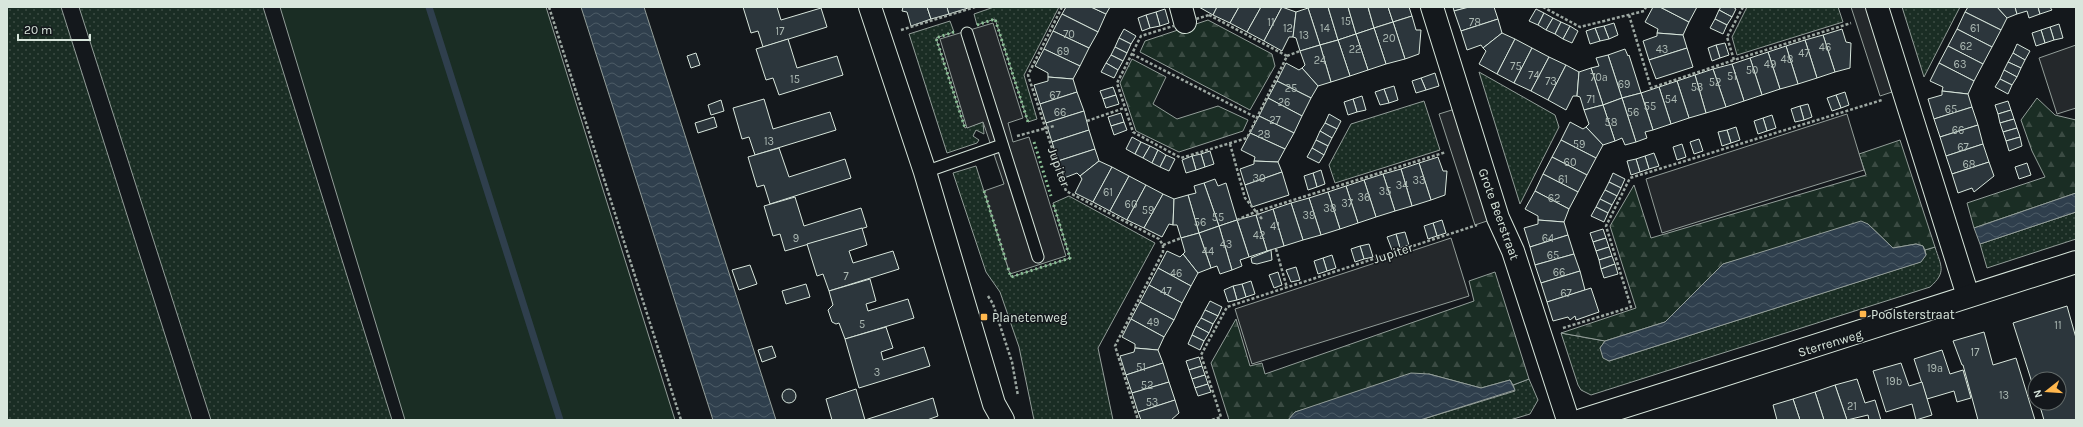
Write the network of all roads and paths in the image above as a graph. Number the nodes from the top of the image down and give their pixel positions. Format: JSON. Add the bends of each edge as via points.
{"nodes":[{"id":1,"x":549,"y":7,"type":"edge"},
{"id":2,"x":870,"y":7,"type":"edge"},
{"id":3,"x":975,"y":7,"type":"edge"},
{"id":4,"x":1062,"y":7,"type":"edge"},
{"id":5,"x":1432,"y":7,"type":"edge"},
{"id":6,"x":1543,"y":7,"type":"edge"},
{"id":7,"x":1646,"y":7,"type":"edge"},
{"id":8,"x":1743,"y":7,"type":"edge"},
{"id":9,"x":1877,"y":7,"type":"edge"},
{"id":10,"x":1183,"y":15,"type":"edge"},
{"id":11,"x":1629,"y":15,"type":"junction"},
{"id":12,"x":1850,"y":23,"type":"dead end"},
{"id":13,"x":897,"y":31,"type":"dead end"},
{"id":14,"x":967,"y":33,"type":"dead end"},
{"id":15,"x":1300,"y":51,"type":"dead end"},
{"id":16,"x":1132,"y":54,"type":"junction"},
{"id":17,"x":1287,"y":56,"type":"junction"},
{"id":18,"x":1734,"y":60,"type":"junction"},
{"id":19,"x":1903,"y":93,"type":"junction"},
{"id":20,"x":1124,"y":108,"type":"junction"},
{"id":21,"x":1257,"y":118,"type":"junction"},
{"id":22,"x":1087,"y":121,"type":"dead end"},
{"id":23,"x":1054,"y":126,"type":"dead end"},
{"id":24,"x":1046,"y":128,"type":"junction"},
{"id":25,"x":1230,"y":144,"type":"junction"},
{"id":26,"x":1002,"y":145,"type":"junction"},
{"id":27,"x":1446,"y":152,"type":"dead end"},
{"id":28,"x":925,"y":172,"type":"junction"},
{"id":29,"x":1255,"y":212,"type":"junction"},
{"id":30,"x":1498,"y":218,"type":"junction"},
{"id":31,"x":1262,"y":219,"type":"dead end"},
{"id":32,"x":1237,"y":220,"type":"dead end"},
{"id":33,"x":1181,"y":238,"type":"dead end"},
{"id":34,"x":1163,"y":245,"type":"junction"},
{"id":35,"x":1276,"y":249,"type":"dead end"},
{"id":36,"x":1038,"y":257,"type":"dead end"},
{"id":37,"x":2076,"y":262,"type":"edge"},
{"id":38,"x":1287,"y":288,"type":"junction"},
{"id":39,"x":1968,"y":296,"type":"junction"},
{"id":40,"x":1556,"y":330,"type":"dead end"},
{"id":41,"x":996,"y":415,"type":"edge"},
{"id":42,"x":681,"y":420,"type":"edge"},
{"id":43,"x":1138,"y":420,"type":"edge"},
{"id":44,"x":1212,"y":420,"type":"edge"},
{"id":45,"x":1568,"y":420,"type":"edge"},
{"id":46,"x":1582,"y":420,"type":"edge"}],
"edges":[{"from":1,"to":42,"type":"path"},
{"from":2,"to":28,"type":"street"},
{"from":3,"to":13,"type":"path"},
{"from":4,"to":24,"type":"path","name":"Jupiter","via":[[1028,75]]},
{"from":5,"to":30,"type":"street","name":"Grote Beerstraat"},
{"from":6,"to":11,"type":"path","via":[[1580,27]]},
{"from":7,"to":11,"type":"path","via":[[1644,11]]},
{"from":8,"to":18,"type":"path","via":[[1727,37]]},
{"from":9,"to":19,"type":"street"},
{"from":10,"to":16,"type":"path","via":[[1141,36]]},
{"from":10,"to":17,"type":"path","via":[[1209,15]]},
{"from":11,"to":18,"type":"path","via":[[1651,88]]},
{"from":12,"to":18,"type":"path"},
{"from":14,"to":26,"type":"lane"},
{"from":15,"to":17,"type":"path"},
{"from":16,"to":20,"type":"path","via":[[1117,83]]},
{"from":16,"to":21,"type":"path"},
{"from":17,"to":21,"type":"path"},
{"from":19,"to":39,"type":"street"},
{"from":19,"to":40,"type":"path","via":[[1630,178],[1606,226],[1631,307]]},
{"from":20,"to":22,"type":"path"},
{"from":20,"to":25,"type":"path","via":[[1133,132],[1181,158]]},
{"from":21,"to":25,"type":"path","via":[[1247,138]]},
{"from":23,"to":24,"type":"path"},
{"from":24,"to":26,"type":"path","via":[[1009,138]]},
{"from":24,"to":34,"type":"path","name":"Jupiter","via":[[1066,191],[1159,239]]},
{"from":25,"to":29,"type":"path","via":[[1245,198]]},
{"from":26,"to":28,"type":"lane"},
{"from":26,"to":36,"type":"lane"},
{"from":27,"to":29,"type":"path"},
{"from":28,"to":41,"type":"street"},
{"from":29,"to":31,"type":"path"},
{"from":29,"to":32,"type":"path"},
{"from":30,"to":38,"type":"path","name":"Jupiter"},
{"from":30,"to":45,"type":"street","name":"Grote Beerstraat","via":[[1513,251]]},
{"from":33,"to":34,"type":"path"},
{"from":34,"to":43,"type":"path","via":[[1163,252],[1115,346]]},
{"from":35,"to":38,"type":"path"},
{"from":37,"to":39,"type":"street","name":"Sterrenweg"},
{"from":38,"to":44,"type":"path","name":"Jupiter","via":[[1227,307],[1201,354],[1221,417]]},
{"from":39,"to":46,"type":"street","name":"Sterrenweg","via":[[1868,331]]}]}
